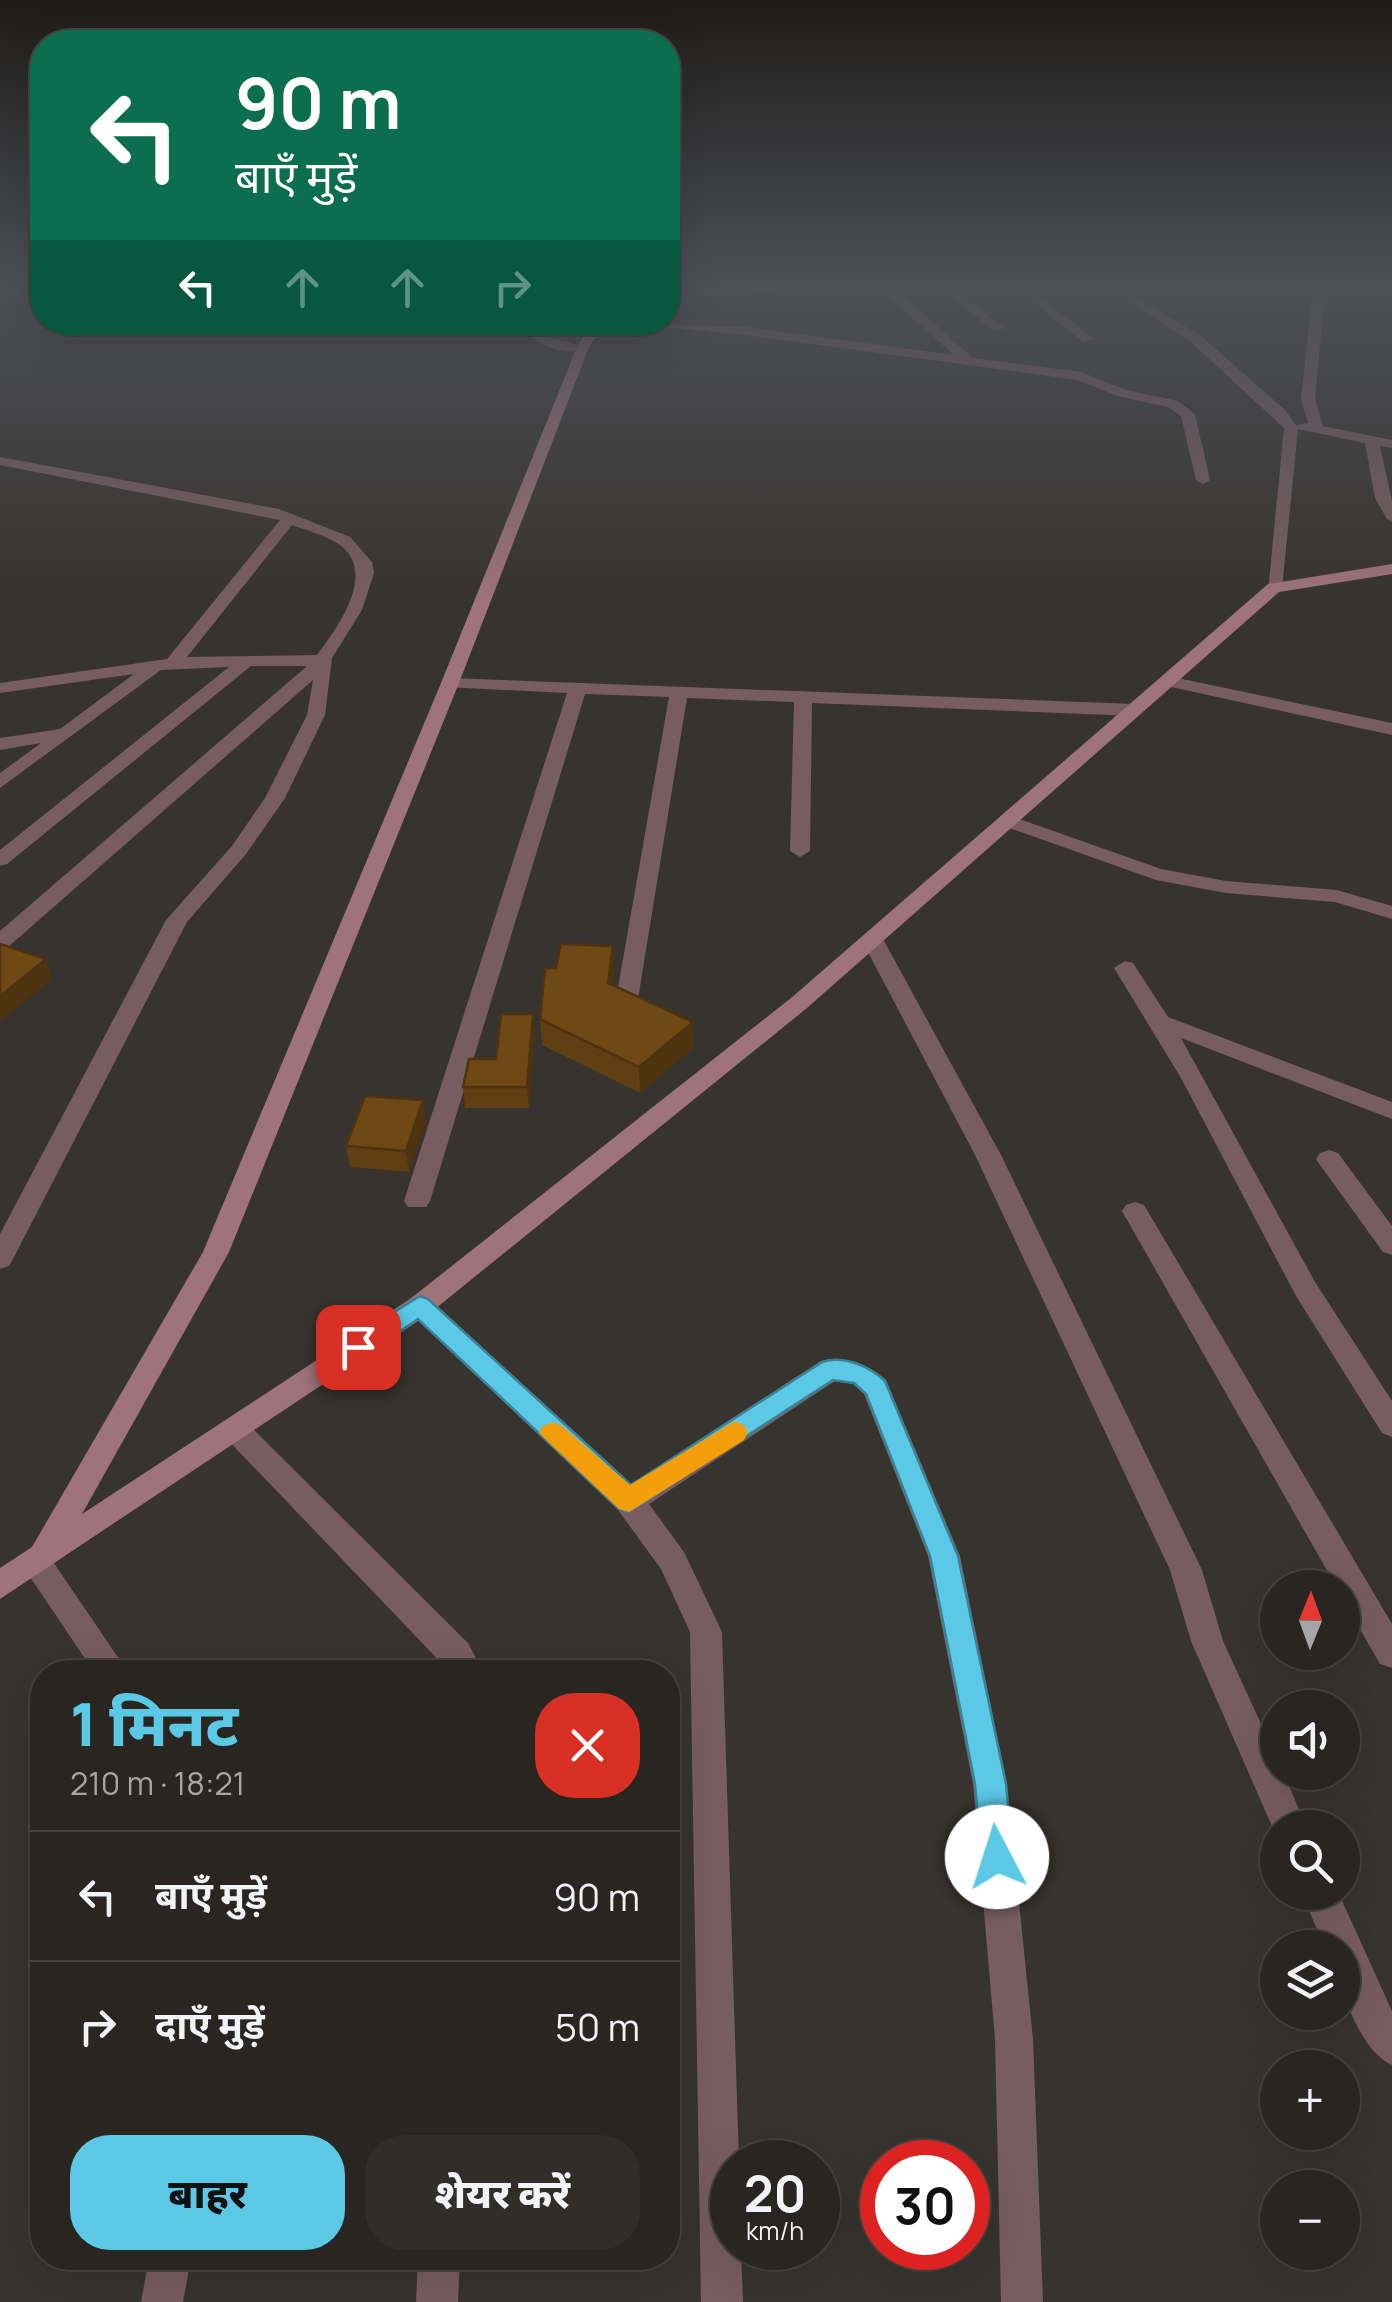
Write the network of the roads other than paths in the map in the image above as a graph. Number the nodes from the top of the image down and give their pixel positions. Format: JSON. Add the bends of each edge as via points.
{"nodes":[{"id":1,"x":566,"y":388,"type":"edge"},
{"id":2,"x":1109,"y":388,"type":"edge"},
{"id":3,"x":1251,"y":388,"type":"edge"},
{"id":4,"x":1309,"y":388,"type":"edge"},
{"id":5,"x":1288,"y":421,"type":"junction"},
{"id":6,"x":1317,"y":430,"type":"junction"},
{"id":7,"x":1372,"y":440,"type":"junction"},
{"id":8,"x":1392,"y":444,"type":"edge"},
{"id":9,"x":0,"y":461,"type":"edge"},
{"id":10,"x":1203,"y":480,"type":"dead end"},
{"id":11,"x":1392,"y":516,"type":"edge"},
{"id":12,"x":289,"y":518,"type":"junction"},
{"id":13,"x":1392,"y":569,"type":"edge"},
{"id":14,"x":1274,"y":588,"type":"junction"},
{"id":15,"x":248,"y":660,"type":"junction"},
{"id":16,"x":325,"y":660,"type":"junction"},
{"id":17,"x":166,"y":664,"type":"junction"},
{"id":18,"x":1168,"y":681,"type":"junction"},
{"id":19,"x":450,"y":683,"type":"junction"},
{"id":20,"x":0,"y":688,"type":"edge"},
{"id":21,"x":578,"y":688,"type":"junction"},
{"id":22,"x":679,"y":692,"type":"junction"},
{"id":23,"x":803,"y":697,"type":"junction"},
{"id":24,"x":1135,"y":710,"type":"junction"},
{"id":25,"x":1392,"y":729,"type":"edge"},
{"id":26,"x":66,"y":733,"type":"junction"},
{"id":27,"x":0,"y":744,"type":"edge"},
{"id":28,"x":0,"y":782,"type":"edge"},
{"id":29,"x":1008,"y":820,"type":"junction"},
{"id":30,"x":800,"y":851,"type":"dead end"},
{"id":31,"x":0,"y":860,"type":"edge"},
{"id":32,"x":1392,"y":913,"type":"edge"},
{"id":33,"x":872,"y":940,"type":"junction"},
{"id":34,"x":0,"y":942,"type":"edge"},
{"id":35,"x":1126,"y":968,"type":"dead end"},
{"id":36,"x":627,"y":999,"type":"edge"},
{"id":37,"x":1164,"y":1023,"type":"junction"},
{"id":38,"x":1392,"y":1111,"type":"edge"},
{"id":39,"x":1329,"y":1159,"type":"dead end"},
{"id":40,"x":418,"y":1201,"type":"dead end"},
{"id":41,"x":1135,"y":1211,"type":"dead end"},
{"id":42,"x":1392,"y":1245,"type":"edge"},
{"id":43,"x":0,"y":1259,"type":"edge"},
{"id":44,"x":420,"y":1306,"type":"junction"},
{"id":45,"x":1392,"y":1425,"type":"edge"},
{"id":46,"x":235,"y":1429,"type":"junction"},
{"id":47,"x":629,"y":1500,"type":"junction"},
{"id":48,"x":39,"y":1559,"type":"junction"},
{"id":49,"x":0,"y":1585,"type":"edge"},
{"id":50,"x":1392,"y":1654,"type":"edge"},
{"id":51,"x":104,"y":1660,"type":"edge"},
{"id":52,"x":460,"y":1660,"type":"edge"},
{"id":53,"x":1282,"y":1810,"type":"edge"},
{"id":54,"x":1327,"y":1910,"type":"edge"},
{"id":55,"x":1392,"y":2046,"type":"edge"},
{"id":56,"x":168,"y":2270,"type":"edge"},
{"id":57,"x":438,"y":2270,"type":"edge"},
{"id":58,"x":162,"y":2302,"type":"edge"},
{"id":59,"x":437,"y":2302,"type":"edge"},
{"id":60,"x":722,"y":2302,"type":"edge"},
{"id":61,"x":1022,"y":2302,"type":"edge"}],
"edges":[{"from":1,"to":19,"type":"street"},
{"from":2,"to":10,"type":"street","via":[[1179,406],[1190,418]]},
{"from":3,"to":5,"type":"street"},
{"from":4,"to":6,"type":"street"},
{"from":5,"to":6,"type":"street"},
{"from":5,"to":14,"type":"street","via":[[1292,438]]},
{"from":6,"to":7,"type":"street"},
{"from":7,"to":8,"type":"street"},
{"from":7,"to":11,"type":"street"},
{"from":9,"to":12,"type":"street"},
{"from":12,"to":16,"type":"street","via":[[344,540],[364,562],[364,585]]},
{"from":12,"to":17,"type":"street"},
{"from":13,"to":14,"type":"street"},
{"from":14,"to":18,"type":"street"},
{"from":15,"to":16,"type":"street"},
{"from":15,"to":17,"type":"street"},
{"from":15,"to":31,"type":"street"},
{"from":16,"to":34,"type":"street"},
{"from":16,"to":43,"type":"street","via":[[316,715],[274,798],[239,850],[176,920]]},
{"from":17,"to":20,"type":"street"},
{"from":17,"to":26,"type":"street"},
{"from":18,"to":24,"type":"street"},
{"from":18,"to":25,"type":"street"},
{"from":19,"to":21,"type":"street"},
{"from":19,"to":48,"type":"street","via":[[216,1252]]},
{"from":21,"to":22,"type":"street"},
{"from":21,"to":40,"type":"street"},
{"from":22,"to":23,"type":"street"},
{"from":22,"to":36,"type":"street"},
{"from":23,"to":24,"type":"street"},
{"from":23,"to":30,"type":"street"},
{"from":24,"to":29,"type":"street"},
{"from":26,"to":27,"type":"street"},
{"from":26,"to":28,"type":"street"},
{"from":29,"to":32,"type":"street","via":[[1156,874],[1337,896]]},
{"from":29,"to":33,"type":"street"},
{"from":33,"to":44,"type":"street"},
{"from":33,"to":53,"type":"street","via":[[988,1155],[1186,1570],[1207,1641]]},
{"from":35,"to":37,"type":"street"},
{"from":37,"to":38,"type":"street"},
{"from":37,"to":45,"type":"street","via":[[1295,1272]]},
{"from":39,"to":42,"type":"street"},
{"from":41,"to":50,"type":"street"},
{"from":44,"to":46,"type":"street"},
{"from":44,"to":47,"type":"street"},
{"from":46,"to":48,"type":"street"},
{"from":46,"to":52,"type":"street"},
{"from":47,"to":60,"type":"street","via":[[673,1561],[706,1632]]},
{"from":47,"to":61,"type":"street","via":[[831,1369],[861,1375],[876,1388],[944,1556],[990,1784],[1014,2040]]},
{"from":48,"to":49,"type":"street"},
{"from":48,"to":51,"type":"street"},
{"from":54,"to":55,"type":"street"},
{"from":56,"to":58,"type":"street"},
{"from":57,"to":59,"type":"street"}]}
